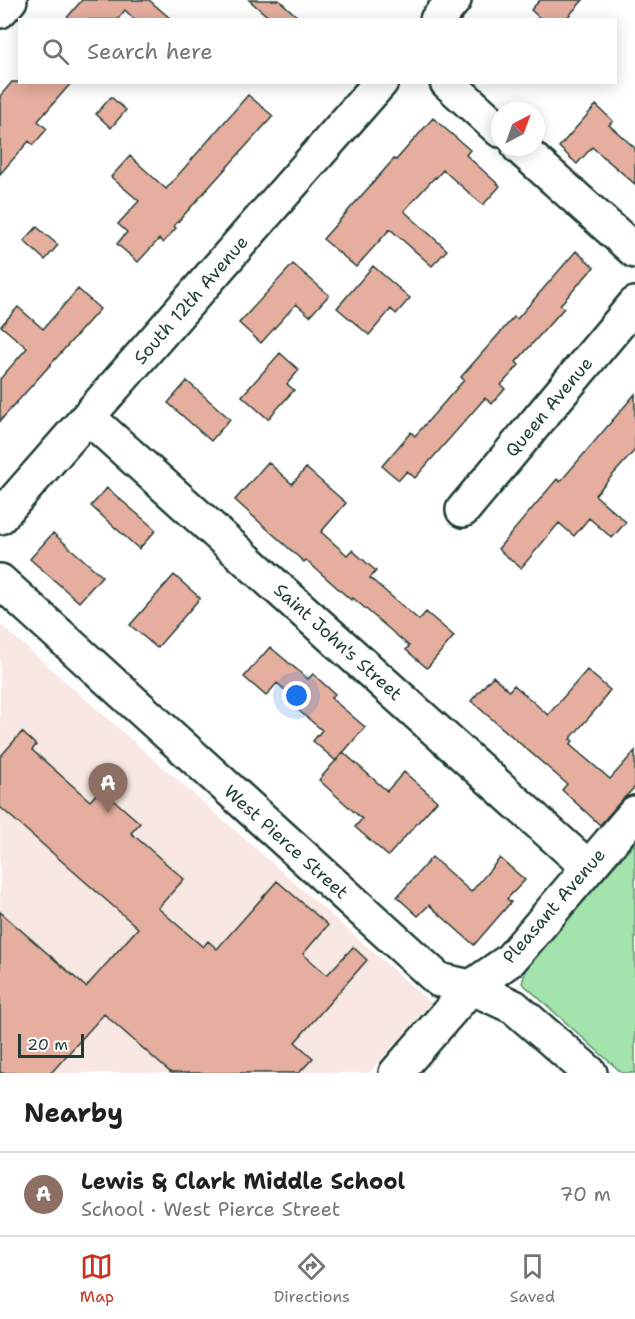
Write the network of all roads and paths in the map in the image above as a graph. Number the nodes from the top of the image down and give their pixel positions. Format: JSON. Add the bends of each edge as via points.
{"nodes":[{"id":1,"x":10,"y":0,"type":"edge"},
{"id":2,"x":454,"y":0,"type":"edge"},
{"id":3,"x":0,"y":11,"type":"edge"},
{"id":4,"x":438,"y":18,"type":"edge"},
{"id":5,"x":379,"y":84,"type":"edge"},
{"id":6,"x":449,"y":84,"type":"edge"},
{"id":7,"x":491,"y":122,"type":"edge"},
{"id":8,"x":529,"y":156,"type":"edge"},
{"id":9,"x":635,"y":251,"type":"edge"},
{"id":10,"x":635,"y":304,"type":"edge"},
{"id":11,"x":88,"y":417,"type":"junction"},
{"id":12,"x":462,"y":510,"type":"dead end"},
{"id":13,"x":0,"y":517,"type":"edge"},
{"id":14,"x":0,"y":581,"type":"edge"},
{"id":15,"x":635,"y":813,"type":"edge"},
{"id":16,"x":588,"y":867,"type":"junction"},
{"id":17,"x":471,"y":987,"type":"junction"},
{"id":18,"x":396,"y":1073,"type":"edge"},
{"id":19,"x":590,"y":1073,"type":"edge"}],
"edges":[{"from":1,"to":3,"type":"street"},
{"from":2,"to":4,"type":"street"},
{"from":5,"to":11,"type":"street","name":"South 12th Avenue"},
{"from":6,"to":7,"type":"street"},
{"from":8,"to":9,"type":"street"},
{"from":10,"to":12,"type":"street","name":"Queen Avenue"},
{"from":11,"to":13,"type":"street","name":"South 12th Avenue"},
{"from":11,"to":16,"type":"street","name":"Saint John's Street"},
{"from":14,"to":17,"type":"street","name":"West Pierce Street","via":[[439,980]]},
{"from":15,"to":16,"type":"street","name":"Pleasant Avenue"},
{"from":16,"to":17,"type":"street","name":"Pleasant Avenue","via":[[510,960]]},
{"from":17,"to":18,"type":"street","name":"Pleasant Avenue"},
{"from":17,"to":19,"type":"street","name":"West Pierce Street","via":[[514,1008]]}]}
